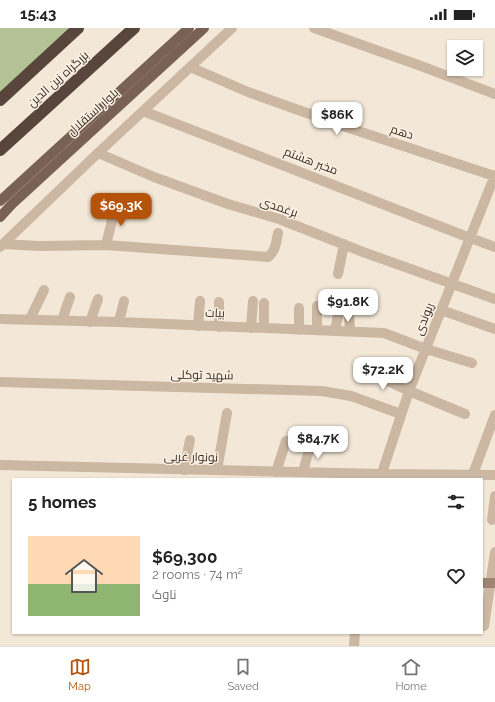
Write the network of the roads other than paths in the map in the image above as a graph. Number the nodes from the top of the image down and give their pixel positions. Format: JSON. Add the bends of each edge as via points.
{"nodes":[{"id":1,"x":78,"y":28,"type":"edge"},
{"id":2,"x":134,"y":28,"type":"edge"},
{"id":3,"x":189,"y":28,"type":"edge"},
{"id":4,"x":204,"y":28,"type":"edge"},
{"id":5,"x":232,"y":28,"type":"edge"},
{"id":6,"x":314,"y":28,"type":"edge"},
{"id":7,"x":190,"y":67,"type":"junction"},
{"id":8,"x":495,"y":94,"type":"edge"},
{"id":9,"x":0,"y":100,"type":"edge"},
{"id":10,"x":143,"y":111,"type":"junction"},
{"id":11,"x":0,"y":150,"type":"edge"},
{"id":12,"x":98,"y":153,"type":"junction"},
{"id":13,"x":495,"y":175,"type":"edge"},
{"id":14,"x":0,"y":201,"type":"edge"},
{"id":15,"x":116,"y":204,"type":"dead end"},
{"id":16,"x":0,"y":217,"type":"edge"},
{"id":17,"x":278,"y":233,"type":"dead end"},
{"id":18,"x":473,"y":239,"type":"junction"},
{"id":19,"x":344,"y":244,"type":"junction"},
{"id":20,"x":106,"y":245,"type":"junction"},
{"id":21,"x":2,"y":246,"type":"edge"},
{"id":22,"x":495,"y":247,"type":"edge"},
{"id":23,"x":338,"y":274,"type":"dead end"},
{"id":24,"x":451,"y":284,"type":"junction"},
{"id":25,"x":44,"y":290,"type":"dead end"},
{"id":26,"x":70,"y":297,"type":"dead end"},
{"id":27,"x":98,"y":299,"type":"dead end"},
{"id":28,"x":495,"y":299,"type":"edge"},
{"id":29,"x":124,"y":301,"type":"dead end"},
{"id":30,"x":200,"y":301,"type":"dead end"},
{"id":31,"x":253,"y":301,"type":"dead end"},
{"id":32,"x":219,"y":302,"type":"dead end"},
{"id":33,"x":264,"y":303,"type":"dead end"},
{"id":34,"x":318,"y":306,"type":"dead end"},
{"id":35,"x":300,"y":308,"type":"dead end"},
{"id":36,"x":339,"y":310,"type":"dead end"},
{"id":37,"x":441,"y":310,"type":"junction"},
{"id":38,"x":350,"y":312,"type":"dead end"},
{"id":39,"x":0,"y":319,"type":"edge"},
{"id":40,"x":30,"y":319,"type":"junction"},
{"id":41,"x":62,"y":320,"type":"junction"},
{"id":42,"x":90,"y":322,"type":"junction"},
{"id":43,"x":119,"y":322,"type":"junction"},
{"id":44,"x":198,"y":326,"type":"junction"},
{"id":45,"x":219,"y":327,"type":"junction"},
{"id":46,"x":251,"y":328,"type":"junction"},
{"id":47,"x":264,"y":328,"type":"junction"},
{"id":48,"x":495,"y":329,"type":"edge"},
{"id":49,"x":299,"y":330,"type":"junction"},
{"id":50,"x":317,"y":330,"type":"junction"},
{"id":51,"x":335,"y":331,"type":"junction"},
{"id":52,"x":350,"y":331,"type":"junction"},
{"id":53,"x":426,"y":349,"type":"junction"},
{"id":54,"x":472,"y":363,"type":"dead end"},
{"id":55,"x":367,"y":371,"type":"dead end"},
{"id":56,"x":0,"y":382,"type":"edge"},
{"id":57,"x":409,"y":391,"type":"junction"},
{"id":58,"x":227,"y":413,"type":"dead end"},
{"id":59,"x":401,"y":414,"type":"junction"},
{"id":60,"x":465,"y":414,"type":"dead end"},
{"id":61,"x":495,"y":415,"type":"edge"},
{"id":62,"x":190,"y":440,"type":"dead end"},
{"id":63,"x":286,"y":441,"type":"dead end"},
{"id":64,"x":312,"y":442,"type":"dead end"},
{"id":65,"x":0,"y":465,"type":"edge"},
{"id":66,"x":184,"y":470,"type":"junction"},
{"id":67,"x":217,"y":470,"type":"junction"},
{"id":68,"x":276,"y":472,"type":"junction"},
{"id":69,"x":303,"y":472,"type":"junction"},
{"id":70,"x":495,"y":474,"type":"edge"},
{"id":71,"x":380,"y":476,"type":"edge"},
{"id":72,"x":419,"y":476,"type":"edge"},
{"id":73,"x":450,"y":477,"type":"edge"},
{"id":74,"x":473,"y":477,"type":"edge"},
{"id":75,"x":495,"y":496,"type":"edge"},
{"id":76,"x":492,"y":520,"type":"dead end"},
{"id":77,"x":495,"y":552,"type":"edge"},
{"id":78,"x":489,"y":583,"type":"edge"},
{"id":79,"x":484,"y":626,"type":"dead end"},
{"id":80,"x":355,"y":634,"type":"edge"},
{"id":81,"x":354,"y":646,"type":"edge"}],
"edges":[{"from":1,"to":9,"type":"highway","name":"بزرگراه زین الدین"},
{"from":2,"to":11,"type":"highway","name":"بزرگراه زین الدین"},
{"from":3,"to":14,"type":"main road","name":"بلوار استقلال"},
{"from":4,"to":16,"type":"main road","name":"بلوار استقلال"},
{"from":5,"to":7,"type":"street"},
{"from":6,"to":8,"type":"street"},
{"from":7,"to":10,"type":"street"},
{"from":7,"to":13,"type":"street","name":"دهم","via":[[248,92],[343,126]]},
{"from":10,"to":12,"type":"street"},
{"from":10,"to":18,"type":"street","name":"مخبر هشتم"},
{"from":12,"to":19,"type":"street","name":"برغمدی","via":[[154,177]]},
{"from":12,"to":21,"type":"street"},
{"from":13,"to":18,"type":"street","name":"ریوندی"},
{"from":15,"to":20,"type":"street"},
{"from":17,"to":20,"type":"street","name":"برغمدی","via":[[275,249],[268,257]]},
{"from":18,"to":22,"type":"street","name":"مخبر هشتم"},
{"from":18,"to":24,"type":"street","name":"ریوندی"},
{"from":19,"to":23,"type":"street"},
{"from":19,"to":24,"type":"street","name":"برغمدی"},
{"from":20,"to":21,"type":"street","name":"برغمدی"},
{"from":24,"to":28,"type":"street","name":"برغمدی"},
{"from":24,"to":37,"type":"street","name":"ریوندی"},
{"from":25,"to":40,"type":"street"},
{"from":26,"to":41,"type":"street"},
{"from":27,"to":42,"type":"street"},
{"from":29,"to":43,"type":"street"},
{"from":30,"to":44,"type":"street"},
{"from":31,"to":46,"type":"street"},
{"from":32,"to":45,"type":"street"},
{"from":33,"to":47,"type":"street"},
{"from":34,"to":50,"type":"street"},
{"from":35,"to":49,"type":"street"},
{"from":36,"to":51,"type":"street"},
{"from":37,"to":48,"type":"street"},
{"from":37,"to":53,"type":"street","name":"ریوندی"},
{"from":38,"to":52,"type":"street"},
{"from":39,"to":40,"type":"street","name":"بیات"},
{"from":40,"to":41,"type":"street","name":"بیات"},
{"from":41,"to":42,"type":"street","name":"بیات"},
{"from":42,"to":43,"type":"street","name":"بیات"},
{"from":43,"to":44,"type":"street","name":"بیات"},
{"from":44,"to":45,"type":"street","name":"بیات"},
{"from":45,"to":46,"type":"street","name":"بیات"},
{"from":46,"to":47,"type":"street","name":"بیات"},
{"from":47,"to":49,"type":"street","name":"بیات"},
{"from":49,"to":50,"type":"street","name":"بیات"},
{"from":50,"to":51,"type":"street","name":"بیات"},
{"from":51,"to":52,"type":"street","name":"بیات"},
{"from":52,"to":53,"type":"street","name":"بیات","via":[[384,333]]},
{"from":53,"to":54,"type":"street","name":"بیات"},
{"from":53,"to":57,"type":"street","name":"ریوندی"},
{"from":55,"to":57,"type":"street"},
{"from":56,"to":59,"type":"street","name":"شهید توکلی","via":[[322,391],[351,396]]},
{"from":57,"to":59,"type":"street","name":"ریوندی"},
{"from":57,"to":60,"type":"street"},
{"from":58,"to":67,"type":"street"},
{"from":59,"to":71,"type":"street","name":"ریوندی"},
{"from":61,"to":74,"type":"street"},
{"from":62,"to":66,"type":"street"},
{"from":63,"to":68,"type":"street"},
{"from":64,"to":69,"type":"street"},
{"from":65,"to":66,"type":"street","name":"نونوار غربی"},
{"from":66,"to":67,"type":"street","name":"نونوار غربی"},
{"from":67,"to":68,"type":"street","name":"نونوار غربی"},
{"from":68,"to":69,"type":"street","name":"نونوار غربی"},
{"from":69,"to":71,"type":"street","name":"نونوار غربی"},
{"from":70,"to":74,"type":"street","name":"نونوار غربی"},
{"from":71,"to":72,"type":"street","name":"نونوار غربی"},
{"from":72,"to":73,"type":"street","name":"نونوار غربی"},
{"from":73,"to":74,"type":"street","name":"نونوار غربی"},
{"from":75,"to":76,"type":"street"},
{"from":77,"to":78,"type":"street"},
{"from":78,"to":79,"type":"street"},
{"from":80,"to":81,"type":"street"}]}
